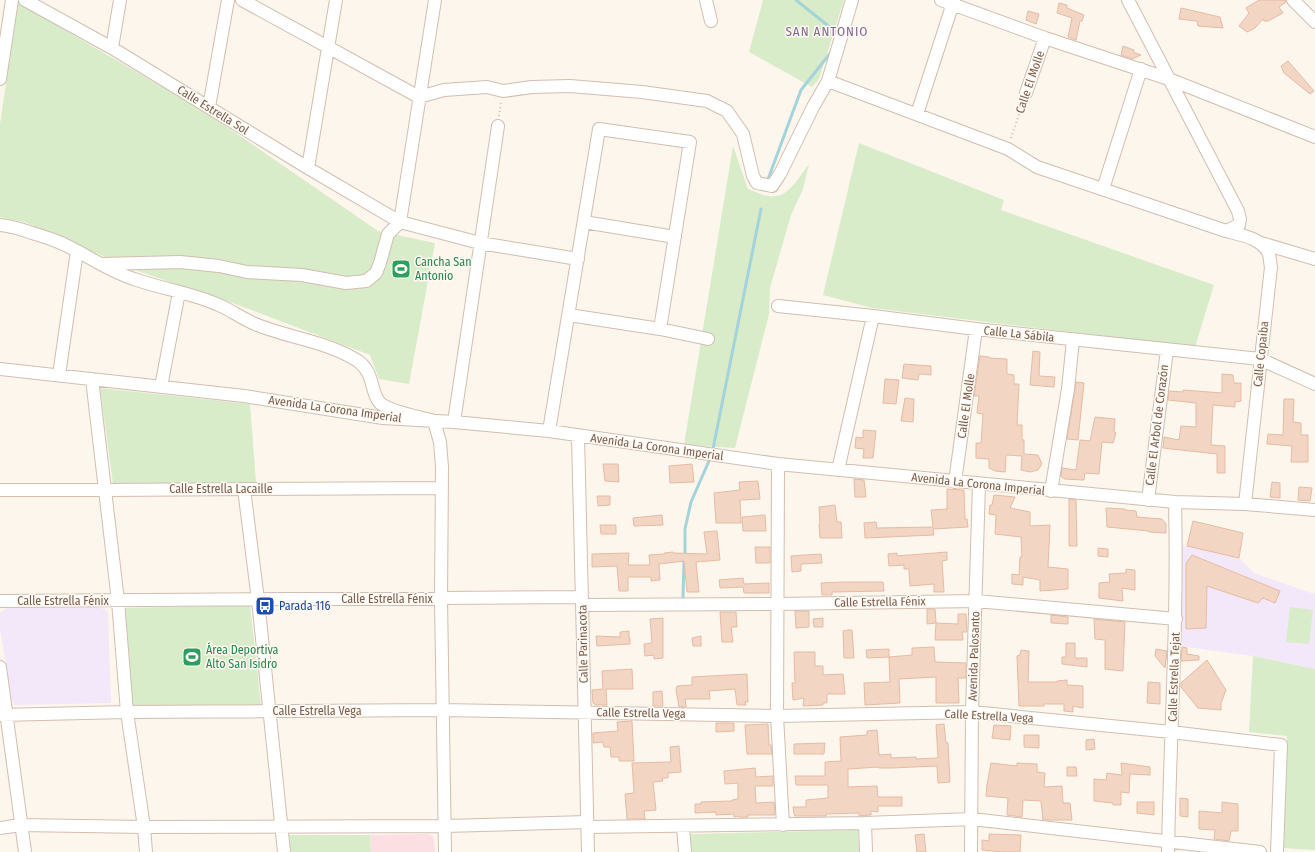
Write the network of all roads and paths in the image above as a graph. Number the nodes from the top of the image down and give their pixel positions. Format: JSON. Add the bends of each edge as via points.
{"nodes":[{"id":1,"x":12,"y":0,"type":"edge"},
{"id":2,"x":25,"y":0,"type":"edge"},
{"id":3,"x":120,"y":0,"type":"edge"},
{"id":4,"x":228,"y":0,"type":"edge"},
{"id":5,"x":242,"y":0,"type":"edge"},
{"id":6,"x":336,"y":0,"type":"edge"},
{"id":7,"x":435,"y":0,"type":"edge"},
{"id":8,"x":706,"y":0,"type":"edge"},
{"id":9,"x":852,"y":0,"type":"edge"},
{"id":10,"x":1128,"y":0,"type":"edge"},
{"id":11,"x":1294,"y":0,"type":"edge"},
{"id":12,"x":949,"y":1,"type":"edge"},
{"id":13,"x":711,"y":21,"type":"dead end"},
{"id":14,"x":1315,"y":22,"type":"edge"},
{"id":15,"x":1045,"y":38,"type":"junction"},
{"id":16,"x":328,"y":47,"type":"junction"},
{"id":17,"x":112,"y":48,"type":"junction"},
{"id":18,"x":1141,"y":69,"type":"junction"},
{"id":19,"x":0,"y":79,"type":"edge"},
{"id":20,"x":1169,"y":79,"type":"junction"},
{"id":21,"x":828,"y":81,"type":"junction"},
{"id":22,"x":503,"y":91,"type":"junction"},
{"id":23,"x":1026,"y":93,"type":"joint"},
{"id":24,"x":419,"y":97,"type":"junction"},
{"id":25,"x":208,"y":107,"type":"junction"},
{"id":26,"x":917,"y":114,"type":"junction"},
{"id":27,"x":498,"y":126,"type":"joint"},
{"id":28,"x":1315,"y":137,"type":"edge"},
{"id":29,"x":1008,"y":149,"type":"junction"},
{"id":30,"x":308,"y":168,"type":"junction"},
{"id":31,"x":1103,"y":189,"type":"junction"},
{"id":32,"x":400,"y":222,"type":"junction"},
{"id":33,"x":584,"y":222,"type":"junction"},
{"id":34,"x":0,"y":225,"type":"edge"},
{"id":35,"x":1226,"y":231,"type":"junction"},
{"id":36,"x":675,"y":237,"type":"junction"},
{"id":37,"x":480,"y":243,"type":"junction"},
{"id":38,"x":1261,"y":243,"type":"junction"},
{"id":39,"x":77,"y":251,"type":"junction"},
{"id":40,"x":578,"y":259,"type":"junction"},
{"id":41,"x":1315,"y":259,"type":"edge"},
{"id":42,"x":99,"y":264,"type":"junction"},
{"id":43,"x":179,"y":292,"type":"junction"},
{"id":44,"x":778,"y":306,"type":"dead end"},
{"id":45,"x":569,"y":315,"type":"junction"},
{"id":46,"x":873,"y":316,"type":"junction"},
{"id":47,"x":660,"y":329,"type":"junction"},
{"id":48,"x":976,"y":329,"type":"junction"},
{"id":49,"x":708,"y":339,"type":"dead end"},
{"id":50,"x":1073,"y":340,"type":"junction"},
{"id":51,"x":1167,"y":350,"type":"junction"},
{"id":52,"x":1260,"y":359,"type":"junction"},
{"id":53,"x":0,"y":369,"type":"edge"},
{"id":54,"x":59,"y":375,"type":"junction"},
{"id":55,"x":92,"y":379,"type":"junction"},
{"id":56,"x":1315,"y":384,"type":"edge"},
{"id":57,"x":161,"y":387,"type":"junction"},
{"id":58,"x":434,"y":421,"type":"junction"},
{"id":59,"x":454,"y":422,"type":"junction"},
{"id":60,"x":549,"y":431,"type":"junction"},
{"id":61,"x":578,"y":436,"type":"junction"},
{"id":62,"x":778,"y":464,"type":"junction"},
{"id":63,"x":838,"y":470,"type":"junction"},
{"id":64,"x":955,"y":482,"type":"junction"},
{"id":65,"x":979,"y":484,"type":"junction"},
{"id":66,"x":441,"y":488,"type":"junction"},
{"id":67,"x":244,"y":489,"type":"junction"},
{"id":68,"x":0,"y":490,"type":"edge"},
{"id":69,"x":106,"y":490,"type":"junction"},
{"id":70,"x":1052,"y":491,"type":"junction"},
{"id":71,"x":1148,"y":500,"type":"junction"},
{"id":72,"x":1175,"y":502,"type":"junction"},
{"id":73,"x":1245,"y":504,"type":"junction"},
{"id":74,"x":1315,"y":510,"type":"edge"},
{"id":75,"x":441,"y":599,"type":"junction"},
{"id":76,"x":258,"y":600,"type":"junction"},
{"id":77,"x":0,"y":601,"type":"edge"},
{"id":78,"x":118,"y":601,"type":"junction"},
{"id":79,"x":583,"y":601,"type":"junction"},
{"id":80,"x":976,"y":601,"type":"junction"},
{"id":81,"x":778,"y":604,"type":"junction"},
{"id":82,"x":1176,"y":619,"type":"junction"},
{"id":83,"x":0,"y":667,"type":"edge"},
{"id":84,"x":442,"y":710,"type":"junction"},
{"id":85,"x":270,"y":711,"type":"junction"},
{"id":86,"x":127,"y":712,"type":"junction"},
{"id":87,"x":584,"y":712,"type":"junction"},
{"id":88,"x":972,"y":712,"type":"junction"},
{"id":89,"x":3,"y":714,"type":"edge"},
{"id":90,"x":777,"y":716,"type":"junction"},
{"id":91,"x":1171,"y":732,"type":"junction"},
{"id":92,"x":972,"y":819,"type":"junction"},
{"id":93,"x":865,"y":823,"type":"junction"},
{"id":94,"x":588,"y":824,"type":"junction"},
{"id":95,"x":21,"y":825,"type":"junction"},
{"id":96,"x":783,"y":825,"type":"junction"},
{"id":97,"x":281,"y":826,"type":"junction"},
{"id":98,"x":445,"y":826,"type":"junction"},
{"id":99,"x":144,"y":827,"type":"junction"},
{"id":100,"x":683,"y":827,"type":"junction"},
{"id":101,"x":0,"y":828,"type":"edge"},
{"id":102,"x":1169,"y":847,"type":"edge"},
{"id":103,"x":25,"y":852,"type":"edge"},
{"id":104,"x":146,"y":852,"type":"edge"},
{"id":105,"x":284,"y":852,"type":"edge"},
{"id":106,"x":446,"y":852,"type":"edge"},
{"id":107,"x":588,"y":852,"type":"edge"},
{"id":108,"x":685,"y":852,"type":"edge"},
{"id":109,"x":866,"y":852,"type":"edge"},
{"id":110,"x":971,"y":852,"type":"edge"},
{"id":111,"x":1260,"y":852,"type":"edge"},
{"id":112,"x":1277,"y":852,"type":"edge"}],
"edges":[{"from":1,"to":19,"type":"street"},
{"from":2,"to":17,"type":"street","name":"Calle Estrella Sol"},
{"from":3,"to":17,"type":"street"},
{"from":4,"to":25,"type":"street"},
{"from":5,"to":16,"type":"street"},
{"from":6,"to":16,"type":"street"},
{"from":7,"to":24,"type":"street"},
{"from":8,"to":13,"type":"street"},
{"from":9,"to":21,"type":"street"},
{"from":10,"to":20,"type":"street"},
{"from":11,"to":14,"type":"street"},
{"from":12,"to":15,"type":"street"},
{"from":12,"to":26,"type":"street"},
{"from":15,"to":18,"type":"street"},
{"from":15,"to":23,"type":"street","name":"Calle El Molle"},
{"from":16,"to":24,"type":"street"},
{"from":16,"to":30,"type":"street"},
{"from":17,"to":25,"type":"street","name":"Calle Estrella Sol"},
{"from":18,"to":20,"type":"street"},
{"from":18,"to":31,"type":"street"},
{"from":20,"to":28,"type":"street"},
{"from":20,"to":35,"type":"street","via":[[1238,211],[1239,225]]},
{"from":21,"to":22,"type":"street","via":[[772,186],[757,183],[743,134],[727,111],[707,101],[590,86],[532,87]]},
{"from":21,"to":26,"type":"street"},
{"from":22,"to":24,"type":"street","via":[[487,87],[444,90]]},
{"from":22,"to":27,"type":"path"},
{"from":23,"to":29,"type":"path","name":"Calle El Molle"},
{"from":24,"to":32,"type":"street"},
{"from":25,"to":30,"type":"street","name":"Calle Estrella Sol"},
{"from":26,"to":29,"type":"street"},
{"from":27,"to":37,"type":"street"},
{"from":29,"to":31,"type":"street","via":[[1037,166]]},
{"from":30,"to":32,"type":"street","name":"Calle Estrella Sol"},
{"from":31,"to":35,"type":"street"},
{"from":32,"to":37,"type":"street","name":"Calle Estrella Sol"},
{"from":32,"to":42,"type":"street","via":[[388,234],[376,273],[366,281],[346,283],[302,275],[247,272],[180,262]]},
{"from":33,"to":36,"type":"street"},
{"from":33,"to":36,"type":"street","via":[[600,129],[690,142]]},
{"from":33,"to":40,"type":"street"},
{"from":34,"to":39,"type":"street","via":[[54,240]]},
{"from":35,"to":38,"type":"street"},
{"from":36,"to":47,"type":"street"},
{"from":37,"to":40,"type":"street","name":"Calle Estrella Sol"},
{"from":37,"to":59,"type":"street"},
{"from":38,"to":41,"type":"street"},
{"from":38,"to":52,"type":"street","name":"Calle Copaiba","via":[[1269,254],[1271,267]]},
{"from":39,"to":42,"type":"street"},
{"from":39,"to":54,"type":"street"},
{"from":40,"to":45,"type":"street"},
{"from":42,"to":43,"type":"street","via":[[133,279]]},
{"from":43,"to":57,"type":"street"},
{"from":43,"to":58,"type":"street","via":[[221,306],[255,324],[340,352],[358,362],[367,371],[379,402],[388,408]]},
{"from":44,"to":46,"type":"street","name":"Calle La Sábila"},
{"from":45,"to":47,"type":"street"},
{"from":45,"to":60,"type":"street"},
{"from":46,"to":48,"type":"street","name":"Calle La Sábila"},
{"from":46,"to":63,"type":"street"},
{"from":47,"to":49,"type":"street"},
{"from":48,"to":50,"type":"street","name":"Calle La Sábila"},
{"from":48,"to":64,"type":"street","name":"Calle El Molle"},
{"from":50,"to":51,"type":"street","name":"Calle La Sábila"},
{"from":50,"to":70,"type":"street"},
{"from":51,"to":52,"type":"street","name":"Calle La Sábila"},
{"from":51,"to":71,"type":"street","name":"Calle El Arbol de Corazón"},
{"from":52,"to":56,"type":"street","name":"Calle La Sábila"},
{"from":52,"to":73,"type":"street","name":"Calle Copaiba"},
{"from":53,"to":54,"type":"street","name":"Avenida La Corona Imperial"},
{"from":54,"to":55,"type":"street","name":"Avenida La Corona Imperial"},
{"from":55,"to":57,"type":"street","name":"Avenida La Corona Imperial"},
{"from":55,"to":69,"type":"street"},
{"from":57,"to":58,"type":"street","name":"Avenida La Corona Imperial","via":[[244,396],[383,418]]},
{"from":58,"to":59,"type":"street","name":"Avenida La Corona Imperial"},
{"from":58,"to":66,"type":"street","via":[[440,442]]},
{"from":59,"to":60,"type":"street","name":"Avenida La Corona Imperial"},
{"from":60,"to":61,"type":"street","name":"Avenida La Corona Imperial"},
{"from":61,"to":62,"type":"street","name":"Avenida La Corona Imperial"},
{"from":61,"to":79,"type":"street","name":"Calle Parinacota"},
{"from":62,"to":63,"type":"street","name":"Avenida La Corona Imperial"},
{"from":62,"to":81,"type":"street"},
{"from":63,"to":64,"type":"street","name":"Avenida La Corona Imperial"},
{"from":64,"to":65,"type":"street","name":"Avenida La Corona Imperial"},
{"from":65,"to":70,"type":"street","name":"Avenida La Corona Imperial"},
{"from":65,"to":80,"type":"street","name":"Avenida Palosanto"},
{"from":66,"to":67,"type":"street","name":"Calle Estrella Lacaille"},
{"from":66,"to":75,"type":"street"},
{"from":67,"to":69,"type":"street","name":"Calle Estrella Lacaille"},
{"from":67,"to":76,"type":"street"},
{"from":68,"to":69,"type":"street","name":"Calle Estrella Lacaille"},
{"from":69,"to":78,"type":"street"},
{"from":70,"to":71,"type":"street","name":"Avenida La Corona Imperial"},
{"from":71,"to":72,"type":"street","name":"Avenida La Corona Imperial"},
{"from":72,"to":73,"type":"street","name":"Avenida La Corona Imperial"},
{"from":72,"to":82,"type":"street","name":"Calle Estrella Tejat"},
{"from":73,"to":74,"type":"street","name":"Avenida La Corona Imperial"},
{"from":75,"to":76,"type":"street","name":"Calle Estrella Fénix"},
{"from":75,"to":79,"type":"street","name":"Calle Estrella Fénix"},
{"from":75,"to":84,"type":"street"},
{"from":76,"to":78,"type":"street","name":"Calle Estrella Fénix"},
{"from":76,"to":85,"type":"street"},
{"from":77,"to":78,"type":"street","name":"Calle Estrella Fénix"},
{"from":78,"to":86,"type":"street"},
{"from":79,"to":81,"type":"street","name":"Calle Estrella Fénix"},
{"from":79,"to":87,"type":"street","name":"Calle Parinacota"},
{"from":80,"to":81,"type":"street","name":"Calle Estrella Fénix"},
{"from":80,"to":82,"type":"street","name":"Calle Estrella Fénix"},
{"from":80,"to":88,"type":"street","name":"Avenida Palosanto"},
{"from":81,"to":90,"type":"street"},
{"from":82,"to":91,"type":"street","name":"Calle Estrella Tejat"},
{"from":83,"to":89,"type":"street"},
{"from":84,"to":85,"type":"street","name":"Calle Estrella Vega"},
{"from":84,"to":87,"type":"street","name":"Calle Estrella Vega"},
{"from":84,"to":98,"type":"street"},
{"from":85,"to":86,"type":"street","name":"Calle Estrella Vega"},
{"from":85,"to":97,"type":"street"},
{"from":86,"to":89,"type":"street","name":"Calle Estrella Vega"},
{"from":86,"to":99,"type":"street"},
{"from":87,"to":90,"type":"street","name":"Calle Estrella Vega"},
{"from":87,"to":94,"type":"street","name":"Calle Parinacota"},
{"from":88,"to":90,"type":"street","name":"Calle Estrella Vega"},
{"from":88,"to":91,"type":"street","name":"Calle Estrella Vega"},
{"from":88,"to":92,"type":"street","name":"Avenida Palosanto"},
{"from":89,"to":95,"type":"street"},
{"from":90,"to":96,"type":"street"},
{"from":91,"to":102,"type":"street","name":"Calle Estrella Tejat"},
{"from":91,"to":112,"type":"street","name":"Calle Estrella Vega","via":[[1281,745]]},
{"from":92,"to":93,"type":"street"},
{"from":92,"to":102,"type":"street"},
{"from":92,"to":110,"type":"street","name":"Avenida Palosanto"},
{"from":93,"to":96,"type":"street"},
{"from":93,"to":109,"type":"street"},
{"from":94,"to":98,"type":"street"},
{"from":94,"to":100,"type":"street"},
{"from":94,"to":107,"type":"street","name":"Calle Parinacota"},
{"from":95,"to":99,"type":"street"},
{"from":95,"to":101,"type":"street"},
{"from":95,"to":103,"type":"street"},
{"from":96,"to":100,"type":"street"},
{"from":97,"to":98,"type":"street"},
{"from":97,"to":99,"type":"street"},
{"from":97,"to":105,"type":"street"},
{"from":98,"to":106,"type":"street"},
{"from":99,"to":104,"type":"street"},
{"from":100,"to":108,"type":"street"},
{"from":102,"to":111,"type":"street"}]}
